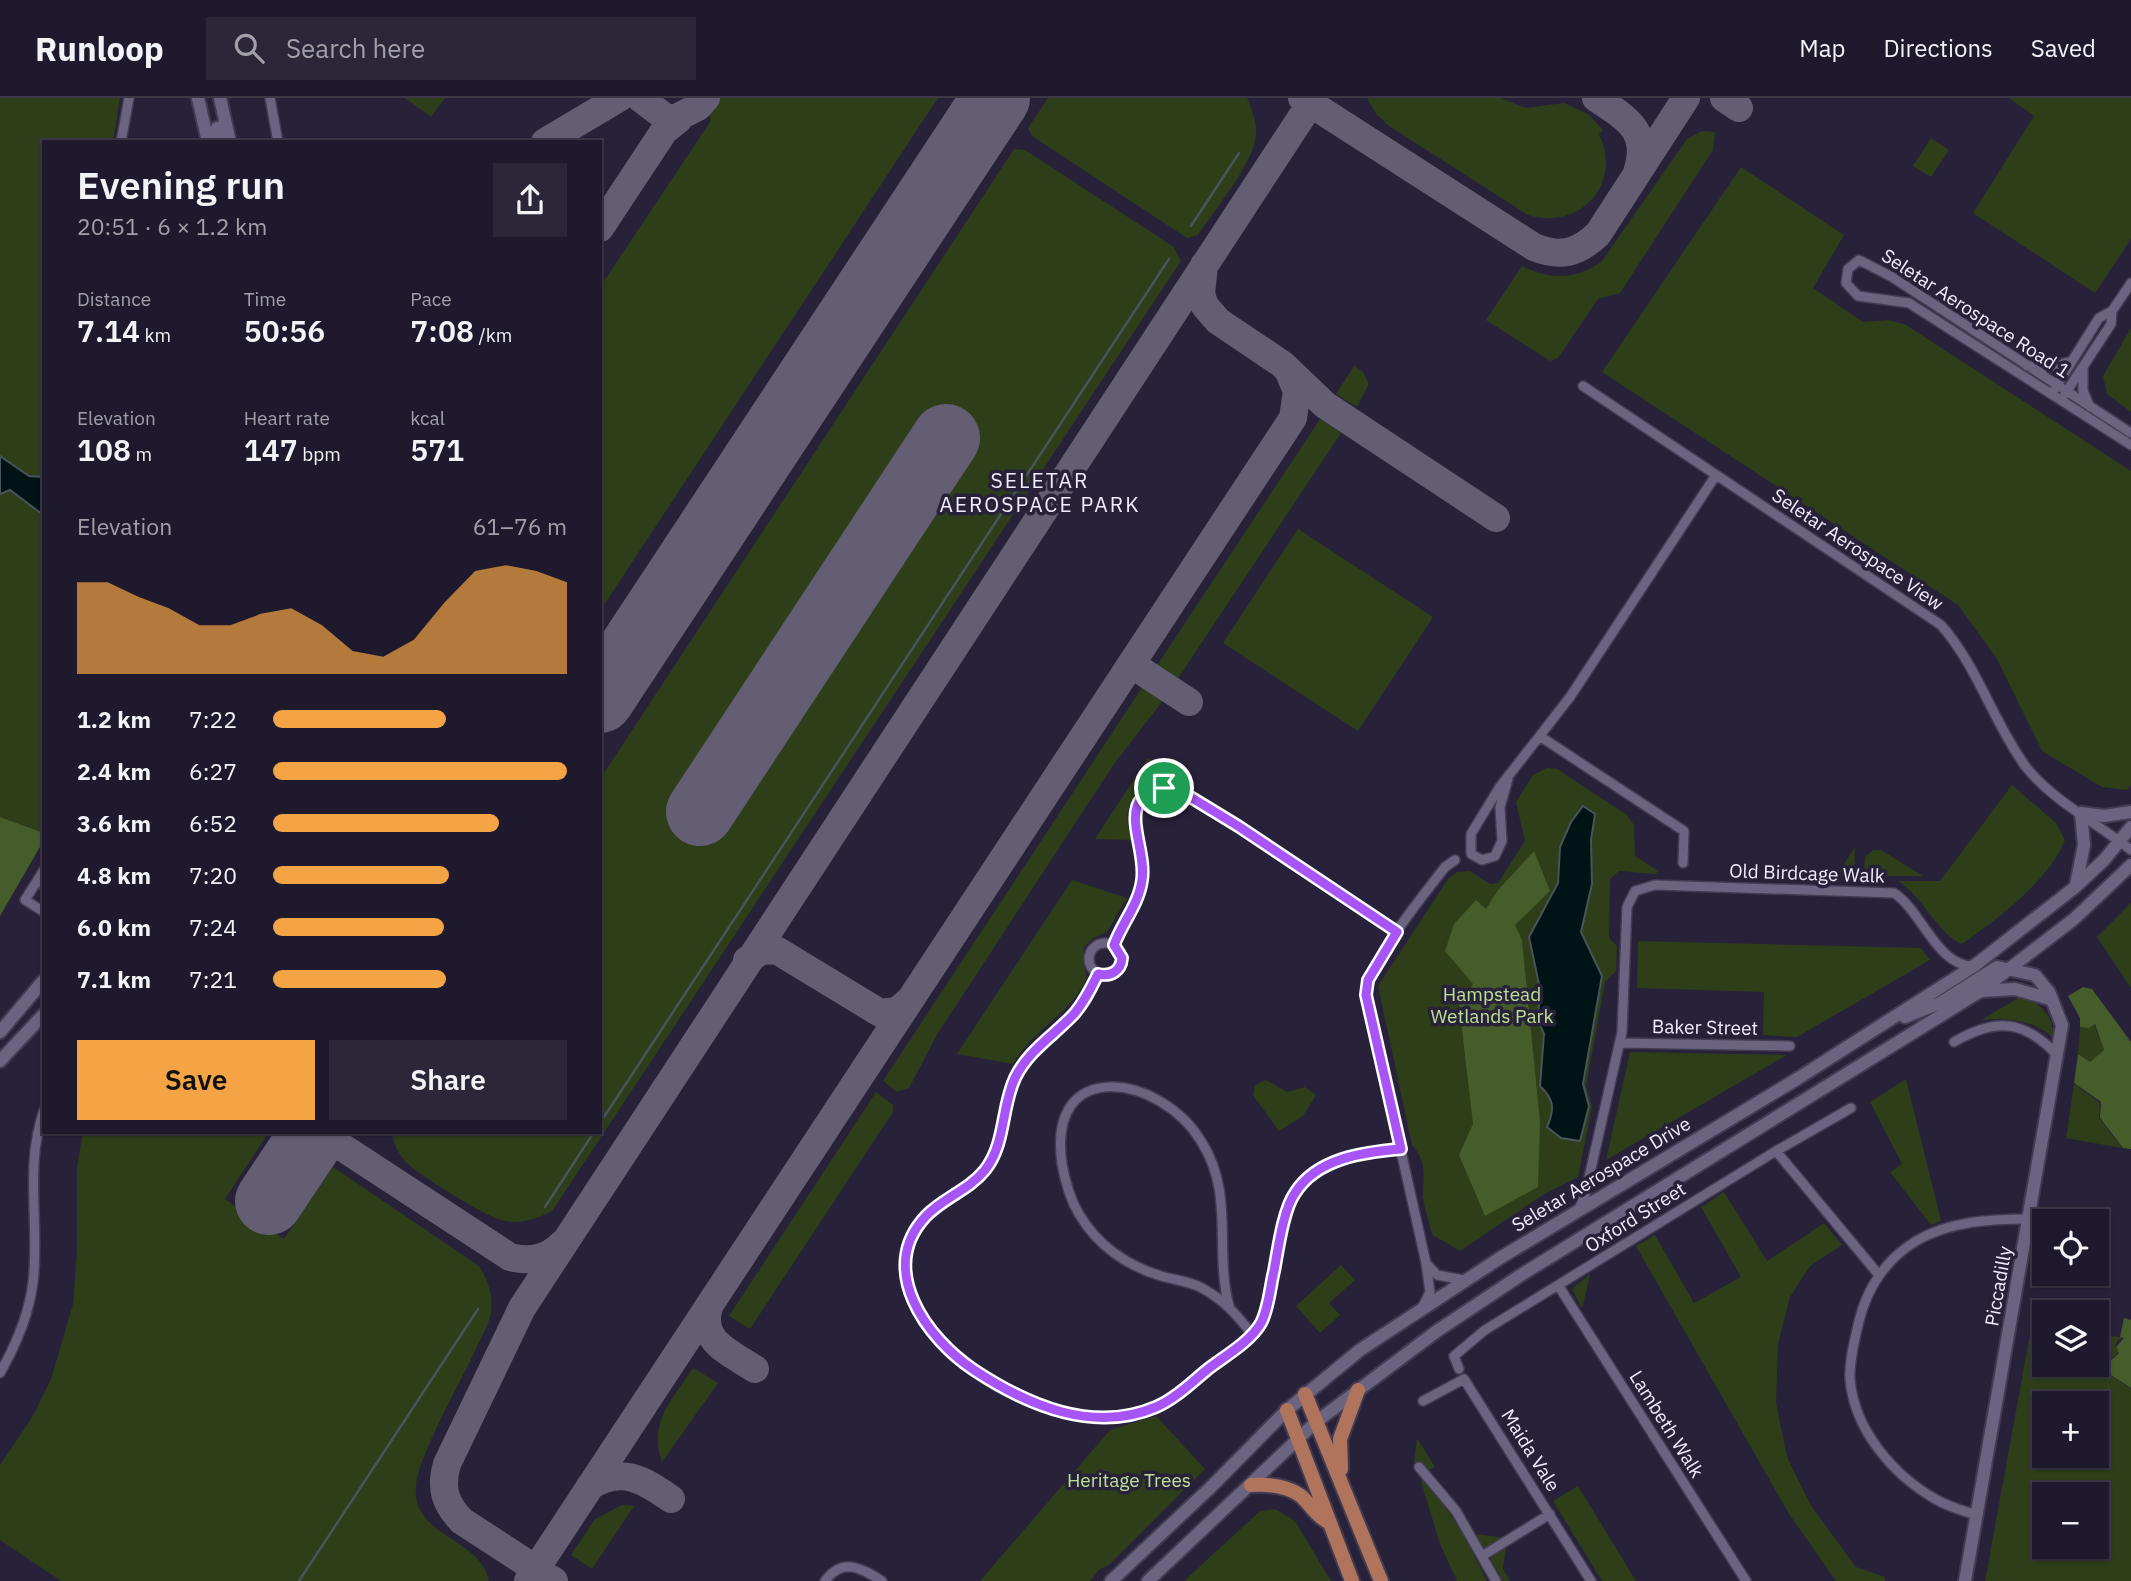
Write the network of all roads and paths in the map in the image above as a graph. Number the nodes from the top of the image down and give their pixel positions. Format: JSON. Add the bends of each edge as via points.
{"nodes":[{"id":1,"x":129,"y":98,"type":"edge"},
{"id":2,"x":198,"y":98,"type":"edge"},
{"id":3,"x":220,"y":98,"type":"edge"},
{"id":4,"x":270,"y":98,"type":"edge"},
{"id":5,"x":226,"y":126,"type":"junction"},
{"id":6,"x":121,"y":140,"type":"edge"},
{"id":7,"x":208,"y":140,"type":"edge"},
{"id":8,"x":218,"y":140,"type":"edge"},
{"id":9,"x":230,"y":140,"type":"edge"},
{"id":10,"x":278,"y":140,"type":"edge"},
{"id":11,"x":2131,"y":282,"type":"edge"},
{"id":12,"x":2112,"y":311,"type":"junction"},
{"id":13,"x":1955,"y":326,"type":"junction"},
{"id":14,"x":2073,"y":360,"type":"junction"},
{"id":15,"x":2025,"y":366,"type":"junction"},
{"id":16,"x":2083,"y":366,"type":"junction"},
{"id":17,"x":1583,"y":386,"type":"dead end"},
{"id":18,"x":2056,"y":386,"type":"junction"},
{"id":19,"x":2066,"y":392,"type":"junction"},
{"id":20,"x":2050,"y":395,"type":"junction"},
{"id":21,"x":2060,"y":401,"type":"junction"},
{"id":22,"x":2091,"y":408,"type":"junction"},
{"id":23,"x":2131,"y":433,"type":"edge"},
{"id":24,"x":2131,"y":444,"type":"edge"},
{"id":25,"x":1716,"y":475,"type":"junction"},
{"id":26,"x":1541,"y":737,"type":"junction"},
{"id":27,"x":1508,"y":779,"type":"junction"},
{"id":28,"x":2131,"y":812,"type":"edge"},
{"id":29,"x":2081,"y":813,"type":"junction"},
{"id":30,"x":2131,"y":827,"type":"edge"},
{"id":31,"x":2120,"y":841,"type":"junction"},
{"id":32,"x":2131,"y":850,"type":"edge"},
{"id":33,"x":1455,"y":860,"type":"dead end"},
{"id":34,"x":1683,"y":863,"type":"dead end"},
{"id":35,"x":2131,"y":865,"type":"edge"},
{"id":36,"x":42,"y":873,"type":"edge"},
{"id":37,"x":2074,"y":888,"type":"junction"},
{"id":38,"x":42,"y":911,"type":"edge"},
{"id":39,"x":1397,"y":932,"type":"junction"},
{"id":40,"x":1114,"y":945,"type":"junction"},
{"id":41,"x":1974,"y":965,"type":"junction"},
{"id":42,"x":2011,"y":969,"type":"junction"},
{"id":43,"x":1098,"y":974,"type":"junction"},
{"id":44,"x":42,"y":981,"type":"edge"},
{"id":45,"x":1979,"y":992,"type":"junction"},
{"id":46,"x":2050,"y":999,"type":"junction"},
{"id":47,"x":42,"y":1016,"type":"edge"},
{"id":48,"x":1885,"y":1024,"type":"junction"},
{"id":49,"x":0,"y":1032,"type":"edge"},
{"id":50,"x":1954,"y":1042,"type":"dead end"},
{"id":51,"x":1620,"y":1043,"type":"junction"},
{"id":52,"x":1790,"y":1046,"type":"dead end"},
{"id":53,"x":2058,"y":1056,"type":"junction"},
{"id":54,"x":0,"y":1061,"type":"edge"},
{"id":55,"x":1851,"y":1108,"type":"dead end"},
{"id":56,"x":42,"y":1115,"type":"edge"},
{"id":57,"x":1401,"y":1149,"type":"junction"},
{"id":58,"x":1776,"y":1151,"type":"junction"},
{"id":59,"x":1578,"y":1211,"type":"junction"},
{"id":60,"x":2029,"y":1219,"type":"junction"},
{"id":61,"x":1426,"y":1263,"type":"junction"},
{"id":62,"x":1879,"y":1275,"type":"junction"},
{"id":63,"x":1222,"y":1277,"type":"junction"},
{"id":64,"x":1465,"y":1280,"type":"junction"},
{"id":65,"x":1558,"y":1285,"type":"junction"},
{"id":66,"x":1202,"y":1288,"type":"junction"},
{"id":67,"x":1229,"y":1306,"type":"junction"},
{"id":68,"x":1423,"y":1306,"type":"junction"},
{"id":69,"x":1252,"y":1334,"type":"junction"},
{"id":70,"x":1459,"y":1369,"type":"dead end"},
{"id":71,"x":0,"y":1373,"type":"edge"},
{"id":72,"x":1358,"y":1390,"type":"junction"},
{"id":73,"x":1305,"y":1394,"type":"junction"},
{"id":74,"x":1423,"y":1401,"type":"dead end"},
{"id":75,"x":1287,"y":1410,"type":"junction"},
{"id":76,"x":1317,"y":1422,"type":"junction"},
{"id":77,"x":1298,"y":1439,"type":"junction"},
{"id":78,"x":1419,"y":1466,"type":"dead end"},
{"id":79,"x":1341,"y":1481,"type":"junction"},
{"id":80,"x":1251,"y":1485,"type":"junction"},
{"id":81,"x":1550,"y":1514,"type":"junction"},
{"id":82,"x":1977,"y":1515,"type":"junction"},
{"id":83,"x":1330,"y":1523,"type":"junction"},
{"id":84,"x":1482,"y":1556,"type":"junction"},
{"id":85,"x":825,"y":1581,"type":"edge"},
{"id":86,"x":882,"y":1581,"type":"edge"},
{"id":87,"x":1111,"y":1581,"type":"edge"},
{"id":88,"x":1148,"y":1581,"type":"edge"},
{"id":89,"x":1352,"y":1581,"type":"edge"},
{"id":90,"x":1381,"y":1581,"type":"edge"},
{"id":91,"x":1496,"y":1581,"type":"edge"},
{"id":92,"x":1591,"y":1581,"type":"edge"},
{"id":93,"x":1746,"y":1581,"type":"edge"},
{"id":94,"x":1965,"y":1581,"type":"edge"}],
"edges":[{"from":1,"to":6,"type":"street"},
{"from":2,"to":7,"type":"street"},
{"from":3,"to":5,"type":"street"},
{"from":4,"to":10,"type":"street"},
{"from":5,"to":8,"type":"street","via":[[217,128]]},
{"from":5,"to":9,"type":"street"},
{"from":11,"to":12,"type":"street"},
{"from":12,"to":14,"type":"street","via":[[2099,318]]},
{"from":12,"to":16,"type":"street","via":[[2111,324]]},
{"from":13,"to":13,"type":"street","name":"Seletar Aerospace Road 1","via":[[1909,303],[1858,296],[1846,283],[1848,269],[1859,260],[1867,264]]},
{"from":13,"to":15,"type":"street","name":"Seletar Aerospace Road 1"},
{"from":13,"to":20,"type":"street","name":"Seletar Aerospace Road 1"},
{"from":14,"to":15,"type":"street","via":[[2049,368]]},
{"from":14,"to":18,"type":"street"},
{"from":15,"to":18,"type":"street","name":"Seletar Aerospace Road 1"},
{"from":16,"to":19,"type":"street"},
{"from":16,"to":22,"type":"street","via":[[2083,391]]},
{"from":17,"to":25,"type":"street","name":"Seletar Aerospace View"},
{"from":18,"to":19,"type":"street","name":"Seletar Aerospace Road 1"},
{"from":18,"to":20,"type":"street"},
{"from":19,"to":21,"type":"street"},
{"from":19,"to":22,"type":"street","name":"Seletar Aerospace Road 1"},
{"from":20,"to":21,"type":"street","name":"Seletar Aerospace Road 1"},
{"from":21,"to":24,"type":"street","name":"Seletar Aerospace Road 1"},
{"from":22,"to":23,"type":"street","name":"Seletar Aerospace Road 1"},
{"from":25,"to":26,"type":"street"},
{"from":25,"to":29,"type":"street","name":"Seletar Aerospace View","via":[[1941,625],[1959,646],[2026,767]]},
{"from":26,"to":27,"type":"street"},
{"from":26,"to":34,"type":"street","via":[[1684,831]]},
{"from":27,"to":27,"type":"street","via":[[1500,807],[1503,841],[1494,856],[1482,860],[1471,854],[1471,834]]},
{"from":28,"to":29,"type":"street"},
{"from":29,"to":31,"type":"street","name":"Seletar Aerospace View"},
{"from":29,"to":37,"type":"street","via":[[2084,845]]},
{"from":30,"to":31,"type":"street","name":"Seletar Aerospace Drive"},
{"from":31,"to":32,"type":"street","name":"Seletar Aerospace View"},
{"from":31,"to":37,"type":"street","name":"Seletar Aerospace Drive"},
{"from":33,"to":39,"type":"street"},
{"from":35,"to":42,"type":"street","via":[[2115,884]]},
{"from":36,"to":38,"type":"street","via":[[25,900]]},
{"from":37,"to":41,"type":"street","name":"Seletar Aerospace Drive"},
{"from":39,"to":40,"type":"street","via":[[1174,787],[1152,792],[1137,807],[1134,823],[1143,861],[1142,880]]},
{"from":39,"to":57,"type":"street","via":[[1368,980],[1367,1001]]},
{"from":40,"to":43,"type":"street","via":[[1122,958],[1119,968],[1110,975]]},
{"from":40,"to":43,"type":"street","via":[[1103,943],[1091,951],[1091,967]]},
{"from":41,"to":48,"type":"street","name":"Seletar Aerospace Drive"},
{"from":41,"to":51,"type":"street","name":"Old Birdcage Walk","via":[[1962,964],[1942,950],[1894,893],[1641,888],[1629,900]]},
{"from":42,"to":45,"type":"street"},
{"from":42,"to":46,"type":"street","name":"Piccadilly","via":[[2035,975]]},
{"from":42,"to":48,"type":"street","via":[[1990,969],[1940,1003]]},
{"from":43,"to":69,"type":"street","via":[[1075,1013],[1031,1054],[1016,1077],[1003,1110],[997,1146],[985,1171],[934,1209],[915,1232],[907,1270],[915,1308],[953,1356],[992,1381],[1047,1408],[1091,1418],[1113,1418],[1157,1407]]},
{"from":44,"to":49,"type":"street"},
{"from":45,"to":46,"type":"street","via":[[2015,989]]},
{"from":45,"to":72,"type":"street","via":[[1521,1275]]},
{"from":46,"to":53,"type":"street","name":"Piccadilly","via":[[2062,1025]]},
{"from":47,"to":54,"type":"street"},
{"from":48,"to":59,"type":"street","name":"Seletar Aerospace Drive"},
{"from":50,"to":53,"type":"street","via":[[1982,1027],[2015,1027],[2037,1035]]},
{"from":51,"to":52,"type":"street","name":"Baker Street"},
{"from":51,"to":59,"type":"street","name":"Old Birdcage Walk","via":[[1586,1195]]},
{"from":53,"to":60,"type":"street","name":"Piccadilly"},
{"from":55,"to":58,"type":"street","name":"Oxford Street"},
{"from":56,"to":71,"type":"street","via":[[32,1175],[33,1281],[26,1314]]},
{"from":57,"to":61,"type":"street"},
{"from":57,"to":69,"type":"street","via":[[1348,1157],[1310,1176],[1299,1187],[1287,1216],[1265,1312]]},
{"from":58,"to":62,"type":"street"},
{"from":58,"to":65,"type":"street","name":"Oxford Street"},
{"from":59,"to":64,"type":"street","name":"Seletar Aerospace Drive"},
{"from":60,"to":62,"type":"street","via":[[1956,1225],[1917,1240]]},
{"from":60,"to":82,"type":"street","name":"Piccadilly"},
{"from":61,"to":64,"type":"street","via":[[1437,1275]]},
{"from":61,"to":68,"type":"street","via":[[1430,1292]]},
{"from":62,"to":82,"type":"street","via":[[1864,1300],[1854,1342],[1850,1378],[1858,1411],[1875,1444],[1895,1468],[1938,1501]]},
{"from":63,"to":66,"type":"street","via":[[1216,1286]]},
{"from":63,"to":66,"type":"street","via":[[1223,1205],[1201,1140],[1173,1111],[1142,1092],[1108,1086],[1079,1096],[1060,1123],[1059,1144],[1068,1190],[1079,1214],[1093,1234],[1121,1258]]},
{"from":63,"to":67,"type":"street"},
{"from":64,"to":68,"type":"street","name":"Seletar Aerospace Drive"},
{"from":65,"to":70,"type":"street","name":"Oxford Street","via":[[1457,1351],[1454,1356]]},
{"from":65,"to":93,"type":"street","name":"Lambeth Walk"},
{"from":66,"to":67,"type":"street"},
{"from":67,"to":69,"type":"street"},
{"from":68,"to":73,"type":"street","name":"Seletar Aerospace Drive"},
{"from":72,"to":76,"type":"street"},
{"from":72,"to":79,"type":"main road","via":[[1339,1439]]},
{"from":73,"to":75,"type":"street","name":"Seletar Aerospace Drive"},
{"from":73,"to":76,"type":"main road"},
{"from":74,"to":81,"type":"street","name":"Maida Vale","via":[[1464,1379]]},
{"from":75,"to":77,"type":"main road"},
{"from":75,"to":87,"type":"street","name":"Seletar Aerospace Drive"},
{"from":76,"to":77,"type":"street"},
{"from":76,"to":79,"type":"main road"},
{"from":77,"to":80,"type":"street"},
{"from":77,"to":83,"type":"main road"},
{"from":78,"to":84,"type":"street","via":[[1455,1511]]},
{"from":79,"to":90,"type":"main road"},
{"from":80,"to":83,"type":"main road","via":[[1286,1489]]},
{"from":80,"to":88,"type":"street"},
{"from":81,"to":84,"type":"street"},
{"from":81,"to":92,"type":"street","name":"Maida Vale"},
{"from":82,"to":94,"type":"street","name":"Piccadilly"},
{"from":83,"to":89,"type":"main road"},
{"from":84,"to":91,"type":"street"},
{"from":85,"to":86,"type":"street","via":[[848,1565]]}]}
